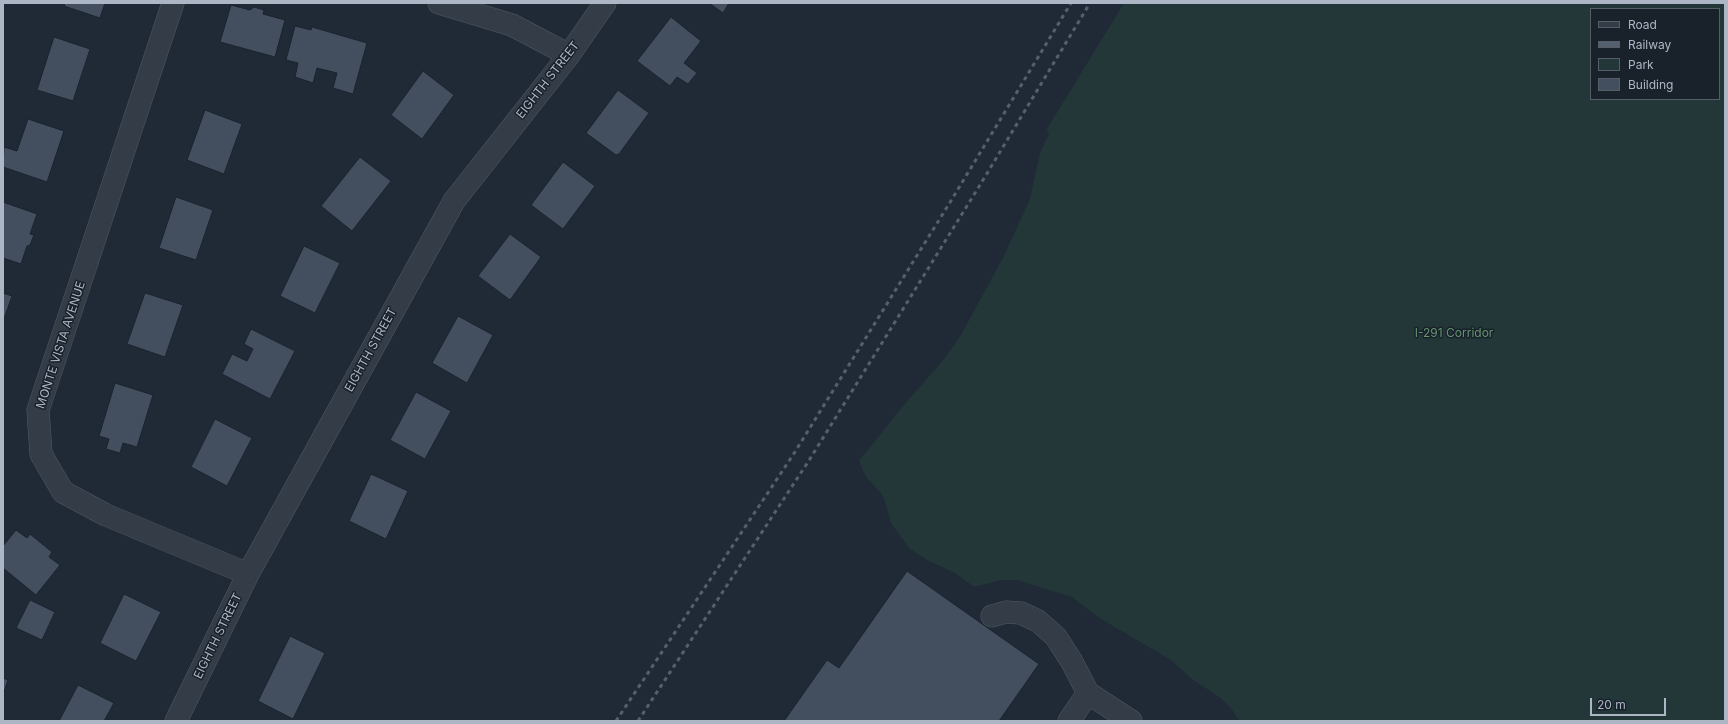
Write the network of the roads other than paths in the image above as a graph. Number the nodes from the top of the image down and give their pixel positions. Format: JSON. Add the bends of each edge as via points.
{"nodes":[{"id":1,"x":173,"y":3,"type":"edge"},
{"id":2,"x":439,"y":3,"type":"edge"},
{"id":3,"x":604,"y":3,"type":"edge"},
{"id":4,"x":569,"y":55,"type":"junction"},
{"id":5,"x":248,"y":574,"type":"junction"},
{"id":6,"x":992,"y":616,"type":"dead end"},
{"id":7,"x":1088,"y":693,"type":"junction"},
{"id":8,"x":176,"y":721,"type":"edge"},
{"id":9,"x":1068,"y":721,"type":"edge"},
{"id":10,"x":1130,"y":721,"type":"edge"}],
"edges":[{"from":1,"to":5,"type":"street","name":"MONTE VISTA AVENUE","via":[[38,410],[41,454],[62,492],[106,515]]},
{"from":2,"to":4,"type":"street","via":[[512,25]]},
{"from":3,"to":4,"type":"street","name":"EIGHTH STREET"},
{"from":4,"to":5,"type":"street","name":"EIGHTH STREET","via":[[454,201]]},
{"from":5,"to":8,"type":"street","name":"EIGHTH STREET"},
{"from":6,"to":7,"type":"street","via":[[1006,612],[1021,613],[1038,621],[1056,637]]},
{"from":7,"to":9,"type":"street"},
{"from":7,"to":10,"type":"street"}]}
